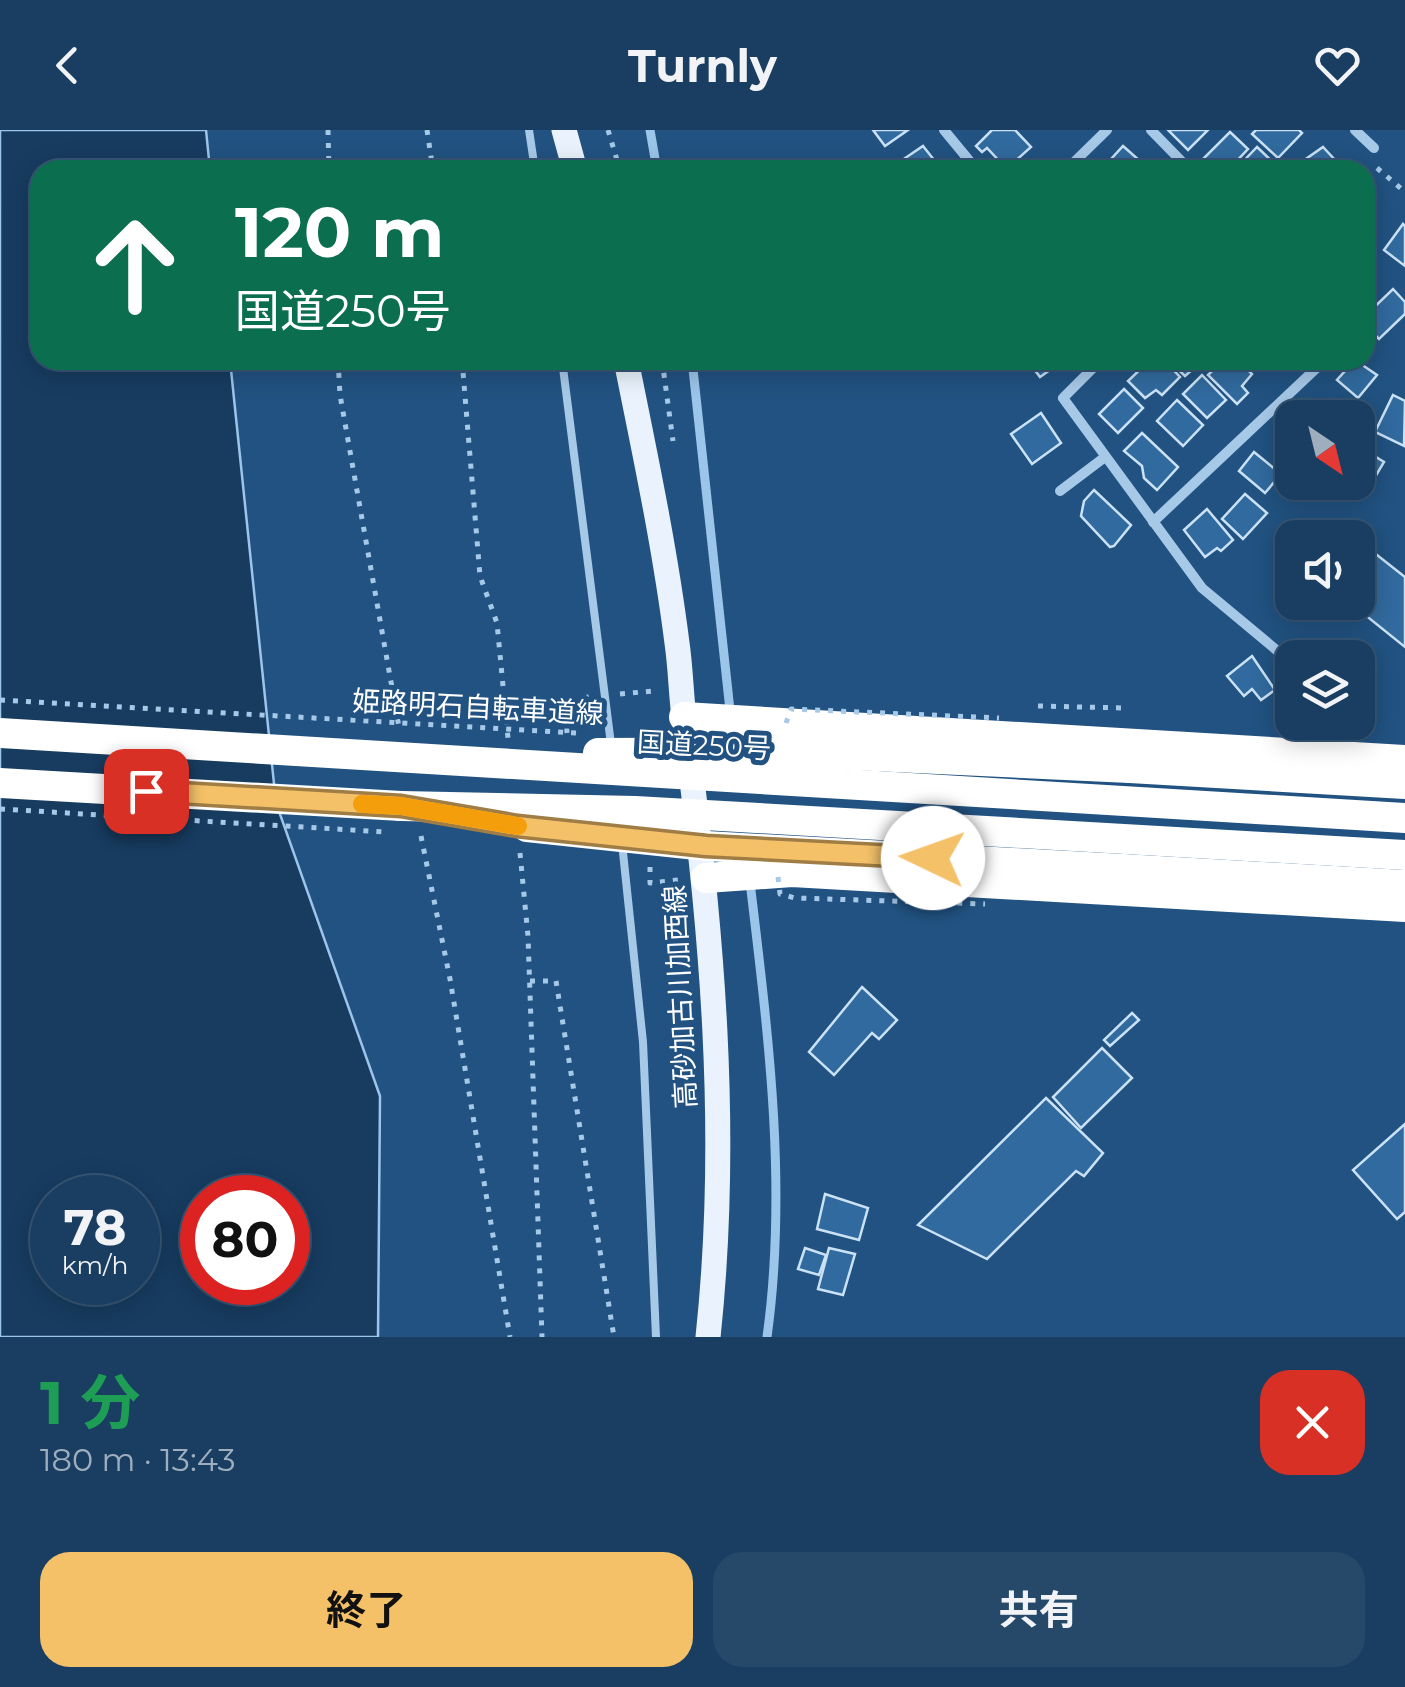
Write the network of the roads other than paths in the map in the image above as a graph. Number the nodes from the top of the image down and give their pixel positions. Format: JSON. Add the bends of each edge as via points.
{"nodes":[{"id":1,"x":529,"y":130,"type":"edge"},
{"id":2,"x":564,"y":130,"type":"edge"},
{"id":3,"x":944,"y":130,"type":"edge"},
{"id":4,"x":1107,"y":130,"type":"edge"},
{"id":5,"x":1150,"y":130,"type":"edge"},
{"id":6,"x":1355,"y":130,"type":"edge"},
{"id":7,"x":1374,"y":148,"type":"road end"},
{"id":8,"x":534,"y":160,"type":"edge"},
{"id":9,"x":572,"y":160,"type":"edge"},
{"id":10,"x":969,"y":160,"type":"edge"},
{"id":11,"x":1076,"y":160,"type":"edge"},
{"id":12,"x":1180,"y":160,"type":"edge"},
{"id":13,"x":563,"y":370,"type":"edge"},
{"id":14,"x":628,"y":370,"type":"edge"},
{"id":15,"x":1091,"y":370,"type":"edge"},
{"id":16,"x":1314,"y":370,"type":"edge"},
{"id":17,"x":1105,"y":458,"type":"junction"},
{"id":18,"x":1060,"y":491,"type":"dead end"},
{"id":19,"x":1153,"y":522,"type":"junction"},
{"id":20,"x":1275,"y":649,"type":"edge"},
{"id":21,"x":684,"y":717,"type":"junction"},
{"id":22,"x":0,"y":733,"type":"edge"},
{"id":23,"x":1339,"y":740,"type":"edge"},
{"id":24,"x":1338,"y":754,"type":"junction"},
{"id":25,"x":465,"y":759,"type":"junction"},
{"id":26,"x":1405,"y":760,"type":"edge"},
{"id":27,"x":0,"y":783,"type":"edge"},
{"id":28,"x":1405,"y":784,"type":"edge"},
{"id":29,"x":616,"y":786,"type":"dead end"},
{"id":30,"x":618,"y":806,"type":"dead end"},
{"id":31,"x":1405,"y":818,"type":"edge"},
{"id":32,"x":398,"y":819,"type":"junction"},
{"id":33,"x":1405,"y":855,"type":"edge"},
{"id":34,"x":706,"y":878,"type":"junction"},
{"id":35,"x":1405,"y":885,"type":"edge"},
{"id":36,"x":1405,"y":907,"type":"edge"},
{"id":37,"x":656,"y":1337,"type":"edge"},
{"id":38,"x":708,"y":1337,"type":"edge"}],
"edges":[{"from":1,"to":8,"type":"lane"},
{"from":2,"to":9,"type":"main road"},
{"from":3,"to":10,"type":"street"},
{"from":4,"to":11,"type":"street"},
{"from":5,"to":12,"type":"street"},
{"from":6,"to":7,"type":"street"},
{"from":13,"to":29,"type":"lane"},
{"from":14,"to":21,"type":"main road","name":"高砂加古川加西線","via":[[659,524]]},
{"from":15,"to":17,"type":"street","via":[[1063,398]]},
{"from":16,"to":19,"type":"street"},
{"from":17,"to":18,"type":"street"},
{"from":17,"to":19,"type":"street"},
{"from":19,"to":20,"type":"street","via":[[1202,588]]},
{"from":21,"to":24,"type":"highway"},
{"from":21,"to":34,"type":"main road","name":"高砂加古川加西線"},
{"from":22,"to":25,"type":"highway","name":"国道250号","bridge":true},
{"from":23,"to":24,"type":"street"},
{"from":24,"to":26,"type":"highway"},
{"from":25,"to":28,"type":"highway","bridge":true,"via":[[788,752]]},
{"from":25,"to":31,"type":"highway","name":"国道250号","bridge":true,"via":[[559,770]]},
{"from":27,"to":32,"type":"highway"},
{"from":30,"to":37,"type":"lane","via":[[643,1042]]},
{"from":32,"to":33,"type":"highway","bridge":true,"via":[[635,812]]},
{"from":32,"to":35,"type":"highway","bridge":true,"via":[[706,846]]},
{"from":34,"to":36,"type":"highway","via":[[792,872]]},
{"from":34,"to":38,"type":"main road","name":"高砂加古川加西線","via":[[717,1045]]}]}
